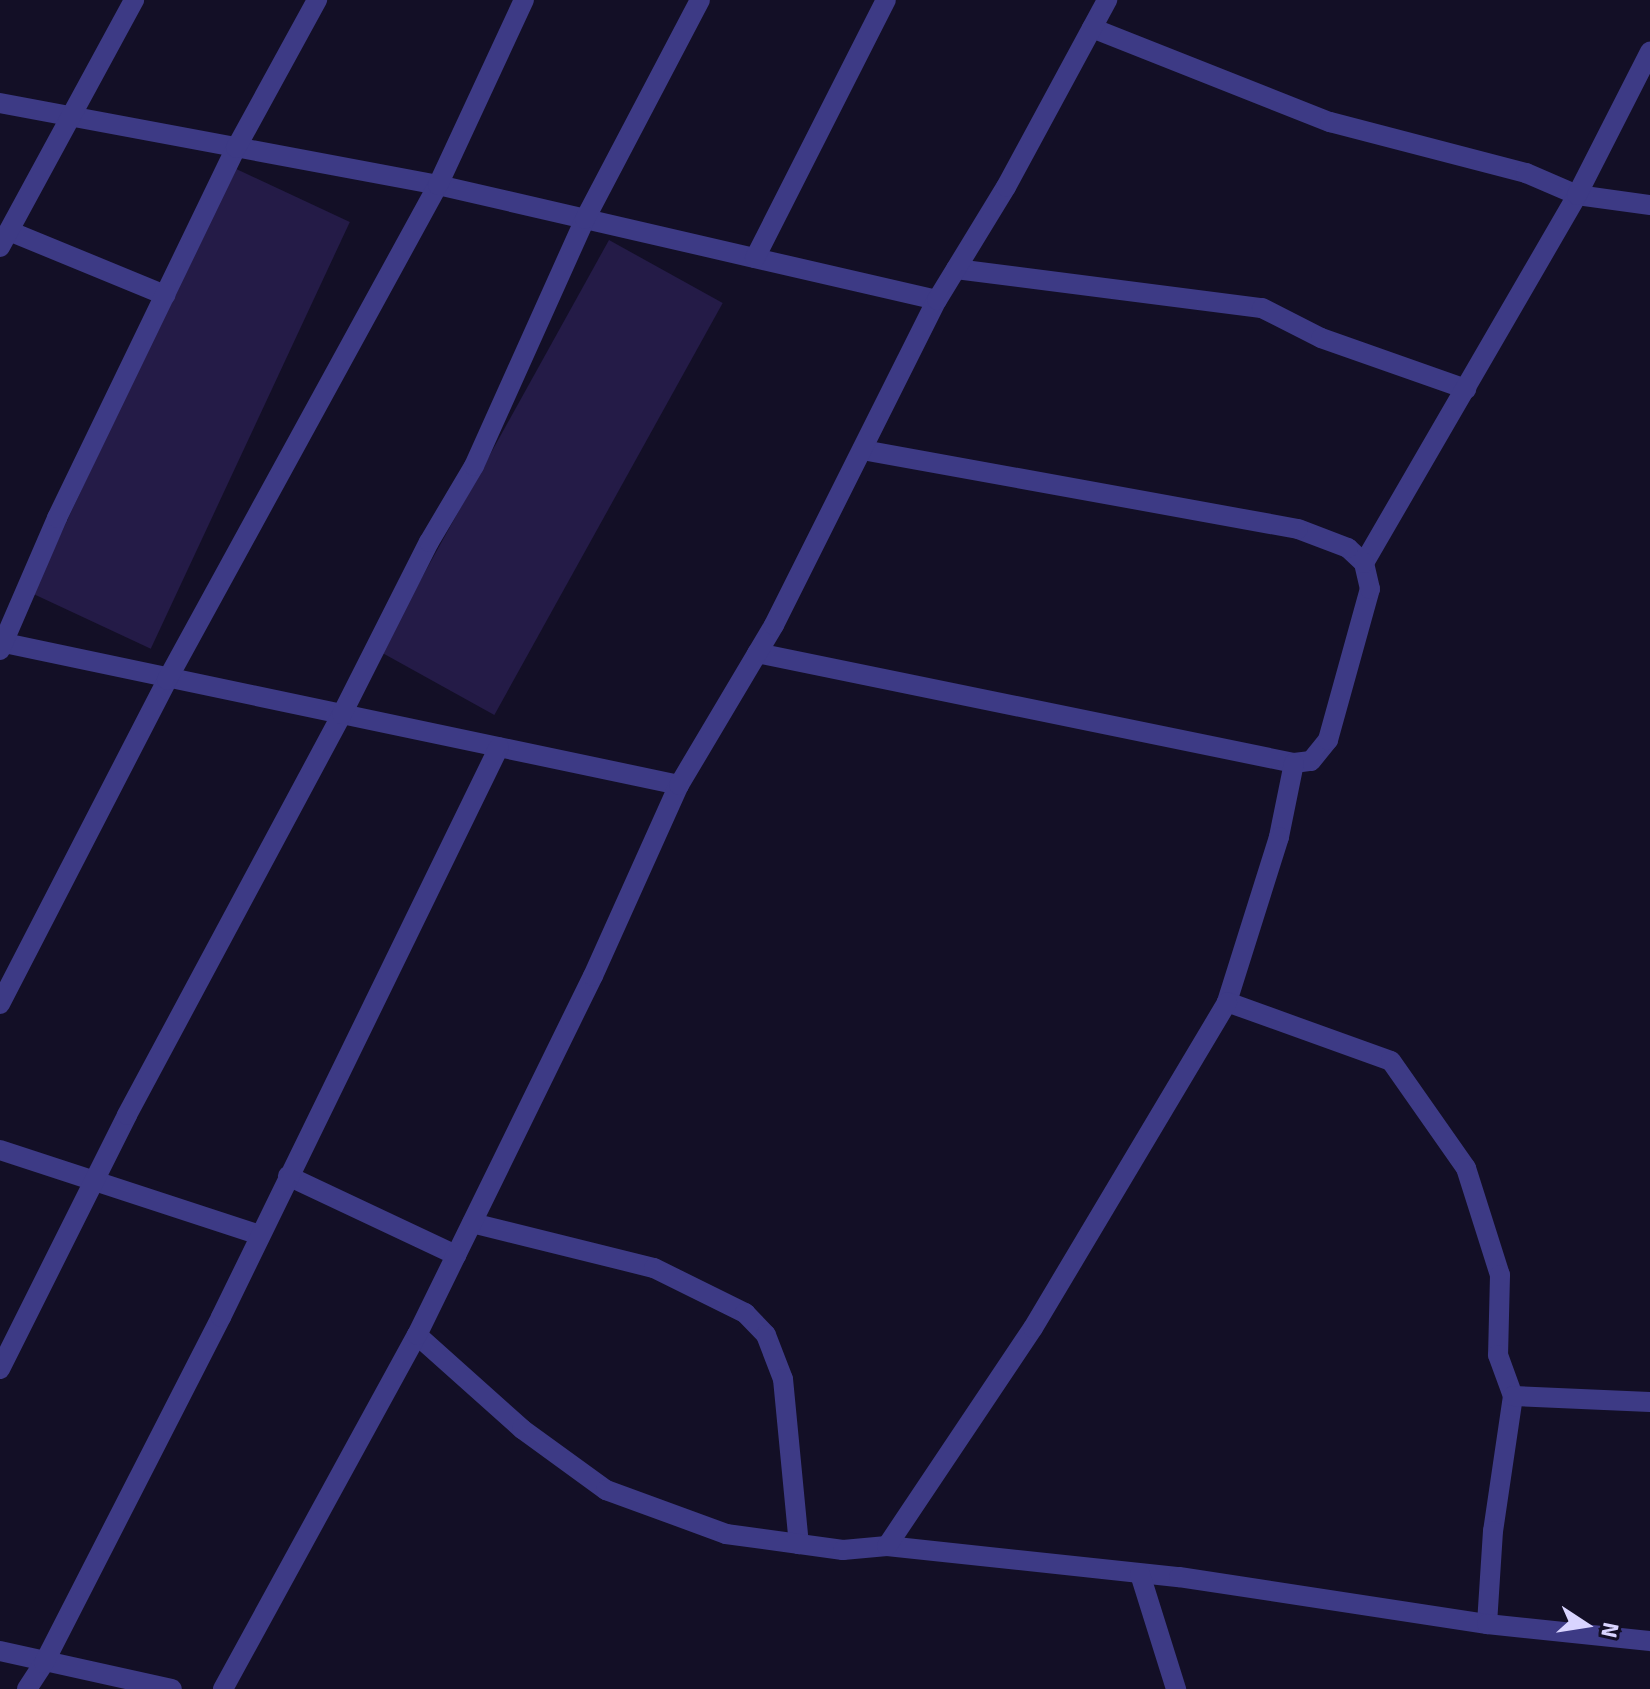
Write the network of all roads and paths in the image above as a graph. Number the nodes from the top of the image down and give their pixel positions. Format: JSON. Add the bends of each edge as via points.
{"nodes":[{"id":1,"x":134,"y":0,"type":"edge"},
{"id":2,"x":317,"y":0,"type":"edge"},
{"id":3,"x":524,"y":0,"type":"edge"},
{"id":4,"x":700,"y":0,"type":"edge"},
{"id":5,"x":886,"y":0,"type":"edge"},
{"id":6,"x":1107,"y":0,"type":"edge"},
{"id":7,"x":1092,"y":28,"type":"junction"},
{"id":8,"x":1650,"y":52,"type":"edge"},
{"id":9,"x":0,"y":103,"type":"edge"},
{"id":10,"x":71,"y":117,"type":"junction"},
{"id":11,"x":236,"y":148,"type":"junction"},
{"id":12,"x":438,"y":185,"type":"junction"},
{"id":13,"x":1577,"y":195,"type":"junction"},
{"id":14,"x":1650,"y":205,"type":"edge"},
{"id":15,"x":585,"y":219,"type":"junction"},
{"id":16,"x":4,"y":239,"type":"edge"},
{"id":17,"x":755,"y":258,"type":"junction"},
{"id":18,"x":956,"y":269,"type":"junction"},
{"id":19,"x":165,"y":295,"type":"junction"},
{"id":20,"x":937,"y":300,"type":"junction"},
{"id":21,"x":1466,"y":389,"type":"junction"},
{"id":22,"x":862,"y":450,"type":"junction"},
{"id":23,"x":1364,"y":563,"type":"junction"},
{"id":24,"x":1,"y":645,"type":"edge"},
{"id":25,"x":757,"y":653,"type":"junction"},
{"id":26,"x":167,"y":680,"type":"junction"},
{"id":27,"x":342,"y":714,"type":"junction"},
{"id":28,"x":499,"y":747,"type":"junction"},
{"id":29,"x":1294,"y":763,"type":"junction"},
{"id":30,"x":679,"y":785,"type":"junction"},
{"id":31,"x":1227,"y":1002,"type":"junction"},
{"id":32,"x":0,"y":1004,"type":"edge"},
{"id":33,"x":0,"y":1150,"type":"edge"},
{"id":34,"x":288,"y":1176,"type":"junction"},
{"id":35,"x":93,"y":1182,"type":"junction"},
{"id":36,"x":472,"y":1223,"type":"junction"},
{"id":37,"x":260,"y":1235,"type":"junction"},
{"id":38,"x":456,"y":1255,"type":"junction"},
{"id":39,"x":417,"y":1335,"type":"junction"},
{"id":40,"x":0,"y":1369,"type":"edge"},
{"id":41,"x":1513,"y":1396,"type":"junction"},
{"id":42,"x":1650,"y":1402,"type":"edge"},
{"id":43,"x":799,"y":1544,"type":"junction"},
{"id":44,"x":887,"y":1546,"type":"junction"},
{"id":45,"x":1140,"y":1574,"type":"junction"},
{"id":46,"x":1487,"y":1624,"type":"junction"},
{"id":47,"x":1650,"y":1641,"type":"edge"},
{"id":48,"x":0,"y":1651,"type":"edge"},
{"id":49,"x":44,"y":1663,"type":"junction"},
{"id":50,"x":27,"y":1689,"type":"edge"},
{"id":51,"x":172,"y":1689,"type":"edge"},
{"id":52,"x":223,"y":1689,"type":"edge"},
{"id":53,"x":1176,"y":1689,"type":"edge"}],
"edges":[{"from":1,"to":10,"type":"street"},
{"from":2,"to":11,"type":"street"},
{"from":3,"to":12,"type":"street"},
{"from":4,"to":15,"type":"street"},
{"from":5,"to":17,"type":"street"},
{"from":6,"to":7,"type":"street"},
{"from":7,"to":13,"type":"street","via":[[1330,122],[1526,173]]},
{"from":7,"to":18,"type":"street"},
{"from":8,"to":13,"type":"street"},
{"from":9,"to":10,"type":"street"},
{"from":10,"to":11,"type":"street"},
{"from":10,"to":16,"type":"street"},
{"from":11,"to":12,"type":"street"},
{"from":11,"to":19,"type":"street"},
{"from":12,"to":15,"type":"street"},
{"from":12,"to":26,"type":"street"},
{"from":13,"to":14,"type":"street"},
{"from":13,"to":21,"type":"street"},
{"from":15,"to":17,"type":"street"},
{"from":15,"to":27,"type":"street","via":[[474,466],[429,542]]},
{"from":16,"to":19,"type":"street"},
{"from":17,"to":20,"type":"street"},
{"from":18,"to":20,"type":"street"},
{"from":18,"to":21,"type":"street","via":[[1262,308],[1321,338]]},
{"from":19,"to":24,"type":"street"},
{"from":20,"to":22,"type":"street"},
{"from":21,"to":23,"type":"street"},
{"from":22,"to":23,"type":"street","via":[[1298,529],[1333,539]]},
{"from":22,"to":25,"type":"street"},
{"from":23,"to":29,"type":"street","via":[[1370,589],[1328,740],[1311,761]]},
{"from":24,"to":26,"type":"street"},
{"from":25,"to":29,"type":"street"},
{"from":25,"to":30,"type":"street"},
{"from":26,"to":27,"type":"street"},
{"from":26,"to":32,"type":"street"},
{"from":27,"to":28,"type":"street"},
{"from":27,"to":35,"type":"street"},
{"from":28,"to":30,"type":"street"},
{"from":28,"to":34,"type":"street"},
{"from":29,"to":31,"type":"street","via":[[1279,837]]},
{"from":30,"to":36,"type":"street"},
{"from":31,"to":41,"type":"street","via":[[1391,1061],[1466,1168],[1500,1275],[1498,1355]]},
{"from":31,"to":44,"type":"street","via":[[1033,1328]]},
{"from":33,"to":35,"type":"street"},
{"from":34,"to":37,"type":"street"},
{"from":34,"to":38,"type":"street"},
{"from":35,"to":37,"type":"street"},
{"from":35,"to":40,"type":"street"},
{"from":36,"to":38,"type":"street"},
{"from":36,"to":43,"type":"street","via":[[654,1268],[745,1313],[766,1335],[783,1379]]},
{"from":37,"to":49,"type":"street"},
{"from":38,"to":39,"type":"street"},
{"from":39,"to":43,"type":"street","via":[[522,1429],[606,1490],[726,1534]]},
{"from":39,"to":52,"type":"street"},
{"from":41,"to":42,"type":"street"},
{"from":41,"to":46,"type":"street","via":[[1493,1531]]},
{"from":43,"to":44,"type":"street","via":[[843,1550]]},
{"from":44,"to":45,"type":"street"},
{"from":45,"to":46,"type":"street"},
{"from":45,"to":53,"type":"street"},
{"from":46,"to":47,"type":"street"},
{"from":48,"to":49,"type":"street"},
{"from":49,"to":50,"type":"street"},
{"from":49,"to":51,"type":"street"}]}
